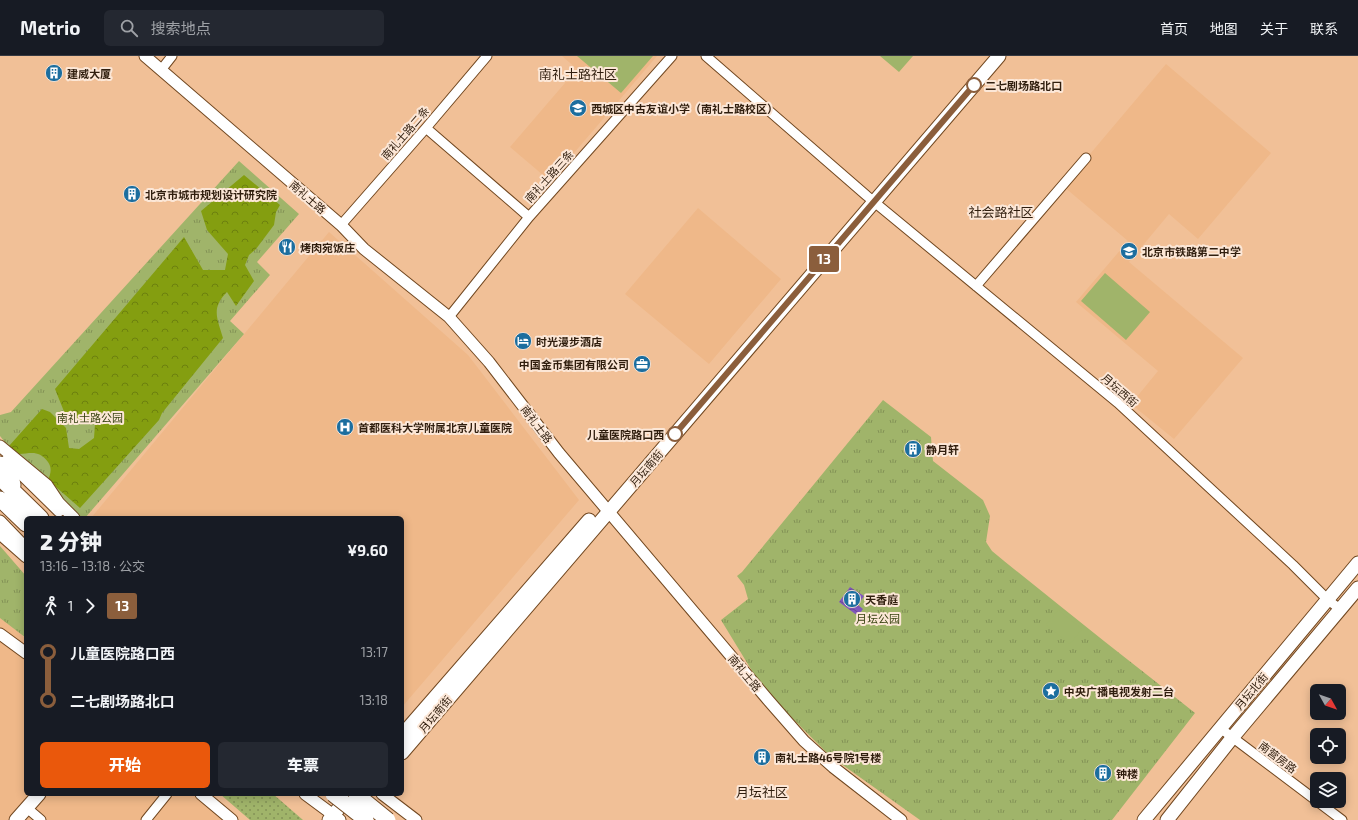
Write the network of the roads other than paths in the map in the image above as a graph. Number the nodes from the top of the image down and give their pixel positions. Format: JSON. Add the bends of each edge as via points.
{"nodes":[{"id":1,"x":145,"y":56,"type":"edge"},
{"id":2,"x":172,"y":56,"type":"edge"},
{"id":3,"x":486,"y":56,"type":"edge"},
{"id":4,"x":672,"y":56,"type":"edge"},
{"id":5,"x":706,"y":56,"type":"edge"},
{"id":6,"x":987,"y":56,"type":"edge"},
{"id":7,"x":999,"y":56,"type":"edge"},
{"id":8,"x":161,"y":70,"type":"junction"},
{"id":9,"x":426,"y":128,"type":"junction"},
{"id":10,"x":1086,"y":158,"type":"dead end"},
{"id":11,"x":870,"y":199,"type":"junction"},
{"id":12,"x":529,"y":217,"type":"junction"},
{"id":13,"x":341,"y":225,"type":"junction"},
{"id":14,"x":976,"y":286,"type":"junction"},
{"id":15,"x":449,"y":317,"type":"junction"},
{"id":16,"x":0,"y":446,"type":"edge"},
{"id":17,"x":0,"y":453,"type":"edge"},
{"id":18,"x":0,"y":464,"type":"edge"},
{"id":19,"x":0,"y":478,"type":"edge"},
{"id":20,"x":14,"y":492,"type":"junction"},
{"id":21,"x":2,"y":501,"type":"edge"},
{"id":22,"x":605,"y":508,"type":"junction"},
{"id":23,"x":39,"y":516,"type":"edge"},
{"id":24,"x":64,"y":516,"type":"edge"},
{"id":25,"x":72,"y":516,"type":"edge"},
{"id":26,"x":0,"y":522,"type":"edge"},
{"id":27,"x":24,"y":522,"type":"edge"},
{"id":28,"x":0,"y":534,"type":"edge"},
{"id":29,"x":24,"y":546,"type":"edge"},
{"id":30,"x":24,"y":555,"type":"edge"},
{"id":31,"x":1358,"y":563,"type":"edge"},
{"id":32,"x":1358,"y":588,"type":"edge"},
{"id":33,"x":1328,"y":600,"type":"junction"},
{"id":34,"x":1340,"y":609,"type":"junction"},
{"id":35,"x":0,"y":634,"type":"edge"},
{"id":36,"x":24,"y":652,"type":"edge"},
{"id":37,"x":1220,"y":728,"type":"junction"},
{"id":38,"x":404,"y":732,"type":"edge"},
{"id":39,"x":1232,"y":738,"type":"junction"},
{"id":40,"x":404,"y":751,"type":"edge"},
{"id":41,"x":37,"y":796,"type":"edge"},
{"id":42,"x":166,"y":796,"type":"edge"},
{"id":43,"x":203,"y":796,"type":"edge"},
{"id":44,"x":307,"y":796,"type":"edge"},
{"id":45,"x":336,"y":796,"type":"edge"},
{"id":46,"x":385,"y":796,"type":"edge"},
{"id":47,"x":353,"y":798,"type":"edge"},
{"id":48,"x":27,"y":808,"type":"junction"},
{"id":49,"x":334,"y":819,"type":"edge"},
{"id":50,"x":16,"y":820,"type":"edge"},
{"id":51,"x":41,"y":820,"type":"edge"},
{"id":52,"x":146,"y":820,"type":"edge"},
{"id":53,"x":232,"y":820,"type":"edge"},
{"id":54,"x":348,"y":820,"type":"edge"},
{"id":55,"x":366,"y":820,"type":"edge"},
{"id":56,"x":377,"y":820,"type":"edge"},
{"id":57,"x":388,"y":820,"type":"edge"},
{"id":58,"x":416,"y":820,"type":"edge"},
{"id":59,"x":901,"y":820,"type":"edge"},
{"id":60,"x":1144,"y":820,"type":"edge"},
{"id":61,"x":1167,"y":820,"type":"edge"},
{"id":62,"x":1342,"y":820,"type":"edge"}],
"edges":[{"from":1,"to":8,"type":"street","name":"南礼士路"},
{"from":2,"to":8,"type":"street"},
{"from":3,"to":9,"type":"street","name":"南礼士路二条"},
{"from":4,"to":12,"type":"street","name":"南礼士路三条"},
{"from":5,"to":11,"type":"street","name":"月坛西街"},
{"from":6,"to":11,"type":"main road","name":"月坛南街"},
{"from":7,"to":11,"type":"main road","name":"月坛南街"},
{"from":8,"to":13,"type":"street","name":"南礼士路"},
{"from":9,"to":12,"type":"street"},
{"from":9,"to":13,"type":"street","name":"南礼士路二条"},
{"from":10,"to":14,"type":"street"},
{"from":11,"to":14,"type":"street","name":"月坛西街"},
{"from":11,"to":22,"type":"main road","name":"月坛南街"},
{"from":12,"to":15,"type":"street","name":"南礼士路三条"},
{"from":13,"to":15,"type":"street","name":"南礼士路","via":[[364,249]]},
{"from":14,"to":33,"type":"street","name":"月坛西街","via":[[1118,404],[1293,564]]},
{"from":15,"to":22,"type":"street","name":"南礼士路","via":[[489,362]]},
{"from":16,"to":25,"type":"street","via":[[47,484],[59,503]]},
{"from":17,"to":24,"type":"street"},
{"from":18,"to":20,"type":"highway","via":[[11,476]]},
{"from":19,"to":20,"type":"highway"},
{"from":20,"to":23,"type":"highway"},
{"from":21,"to":27,"type":"highway"},
{"from":22,"to":38,"type":"main road","name":"月坛南街"},
{"from":22,"to":40,"type":"main road","name":"月坛南街"},
{"from":22,"to":59,"type":"street","name":"南礼士路","via":[[804,741]]},
{"from":26,"to":29,"type":"street"},
{"from":28,"to":30,"type":"street"},
{"from":31,"to":33,"type":"main road","name":"月坛北街"},
{"from":32,"to":34,"type":"main road","name":"月坛北街"},
{"from":33,"to":34,"type":"street","name":"月坛西街"},
{"from":33,"to":37,"type":"main road","name":"月坛北街"},
{"from":34,"to":39,"type":"main road","name":"月坛北街"},
{"from":35,"to":36,"type":"street"},
{"from":37,"to":39,"type":"street","name":"南营房路"},
{"from":37,"to":60,"type":"main road","name":"月坛北街"},
{"from":39,"to":61,"type":"main road","name":"月坛北街"},
{"from":39,"to":62,"type":"street","name":"南营房路"},
{"from":41,"to":48,"type":"main road"},
{"from":42,"to":52,"type":"street"},
{"from":43,"to":53,"type":"street"},
{"from":44,"to":49,"type":"street"},
{"from":45,"to":55,"type":"highway","bridge":true},
{"from":46,"to":58,"type":"street"},
{"from":47,"to":49,"type":"main road"},
{"from":47,"to":54,"type":"main road"},
{"from":47,"to":56,"type":"street"},
{"from":47,"to":57,"type":"highway","bridge":true},
{"from":48,"to":50,"type":"main road"},
{"from":48,"to":51,"type":"street"}]}
